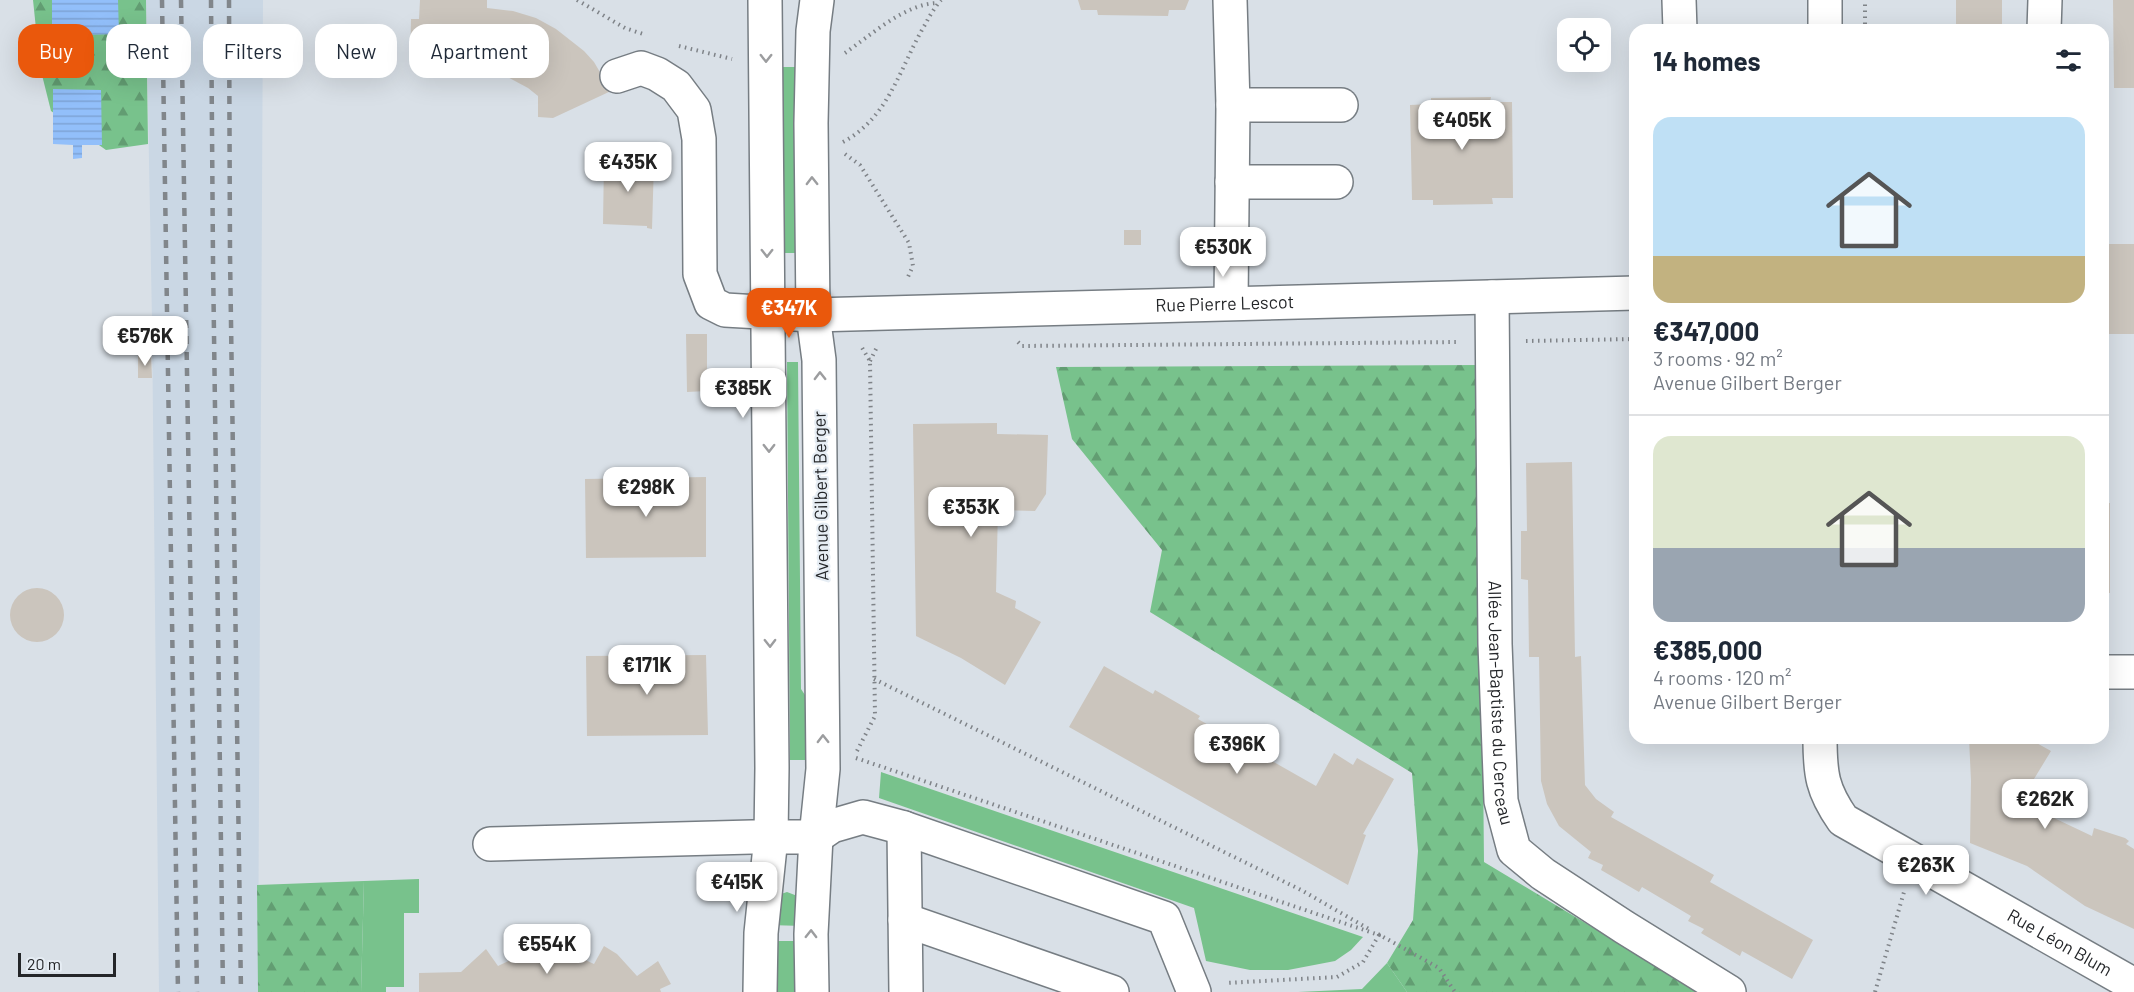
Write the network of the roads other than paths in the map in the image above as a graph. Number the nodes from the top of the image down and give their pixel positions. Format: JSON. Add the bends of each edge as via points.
{"nodes":[{"id":1,"x":765,"y":0,"type":"edge"},
{"id":2,"x":817,"y":0,"type":"edge"},
{"id":3,"x":1230,"y":0,"type":"edge"},
{"id":4,"x":1680,"y":0,"type":"edge"},
{"id":5,"x":1825,"y":0,"type":"edge"},
{"id":6,"x":2045,"y":0,"type":"edge"},
{"id":7,"x":1680,"y":24,"type":"edge"},
{"id":8,"x":1825,"y":24,"type":"edge"},
{"id":9,"x":2044,"y":24,"type":"edge"},
{"id":10,"x":617,"y":76,"type":"dead end"},
{"id":11,"x":1233,"y":105,"type":"junction"},
{"id":12,"x":1341,"y":105,"type":"dead end"},
{"id":13,"x":1232,"y":182,"type":"junction"},
{"id":14,"x":1336,"y":182,"type":"dead end"},
{"id":15,"x":1629,"y":293,"type":"edge"},
{"id":16,"x":1492,"y":297,"type":"junction"},
{"id":17,"x":1231,"y":303,"type":"junction"},
{"id":18,"x":768,"y":313,"type":"junction"},
{"id":19,"x":827,"y":314,"type":"junction"},
{"id":20,"x":2109,"y":672,"type":"edge"},
{"id":21,"x":2134,"y":672,"type":"edge"},
{"id":22,"x":1820,"y":744,"type":"edge"},
{"id":23,"x":904,"y":828,"type":"junction"},
{"id":24,"x":771,"y":837,"type":"junction"},
{"id":25,"x":816,"y":837,"type":"junction"},
{"id":26,"x":490,"y":844,"type":"dead end"},
{"id":27,"x":905,"y":920,"type":"junction"},
{"id":28,"x":2134,"y":985,"type":"edge"},
{"id":29,"x":1193,"y":988,"type":"edge"},
{"id":30,"x":760,"y":992,"type":"edge"},
{"id":31,"x":812,"y":992,"type":"edge"},
{"id":32,"x":906,"y":992,"type":"edge"},
{"id":33,"x":1113,"y":992,"type":"edge"},
{"id":34,"x":1729,"y":992,"type":"edge"}],
"edges":[{"from":1,"to":18,"type":"street","one_way":true},
{"from":19,"to":2,"type":"street","name":"Avenue Gilbert Berger","one_way":true,"via":[[811,123]]},
{"from":3,"to":11,"type":"street"},
{"from":4,"to":7,"type":"street"},
{"from":5,"to":8,"type":"street"},
{"from":6,"to":9,"type":"street"},
{"from":10,"to":18,"type":"street","name":"Rue Pierre Lescot","via":[[641,68],[657,74],[676,86],[694,110],[699,140],[700,274],[705,291],[711,303],[726,310]]},
{"from":11,"to":12,"type":"street"},
{"from":11,"to":13,"type":"street"},
{"from":13,"to":14,"type":"street"},
{"from":13,"to":17,"type":"street"},
{"from":15,"to":16,"type":"street","name":"Rue Pierre Lescot"},
{"from":16,"to":17,"type":"street","name":"Rue Pierre Lescot"},
{"from":16,"to":34,"type":"street","name":"Allée Jean-Baptiste du Cerceau","via":[[1500,779],[1501,801],[1514,849],[1570,892]]},
{"from":17,"to":19,"type":"street","name":"Rue Pierre Lescot"},
{"from":18,"to":19,"type":"street","name":"Rue Pierre Lescot"},
{"from":18,"to":24,"type":"street","one_way":true},
{"from":25,"to":19,"type":"street","name":"Avenue Gilbert Berger","one_way":true,"via":[[823,757],[819,360]]},
{"from":20,"to":21,"type":"street"},
{"from":22,"to":28,"type":"street","name":"Rue Léon Blum","via":[[1820,771],[1829,800],[1843,820]]},
{"from":23,"to":25,"type":"street","via":[[862,817],[832,826]]},
{"from":23,"to":27,"type":"street"},
{"from":23,"to":29,"type":"street","via":[[1164,918]]},
{"from":24,"to":25,"type":"street"},
{"from":24,"to":26,"type":"street"},
{"from":24,"to":30,"type":"street","via":[[761,933]]},
{"from":31,"to":25,"type":"street","name":"Avenue Gilbert Berger","one_way":true},
{"from":27,"to":32,"type":"street"},
{"from":27,"to":33,"type":"street"}]}
